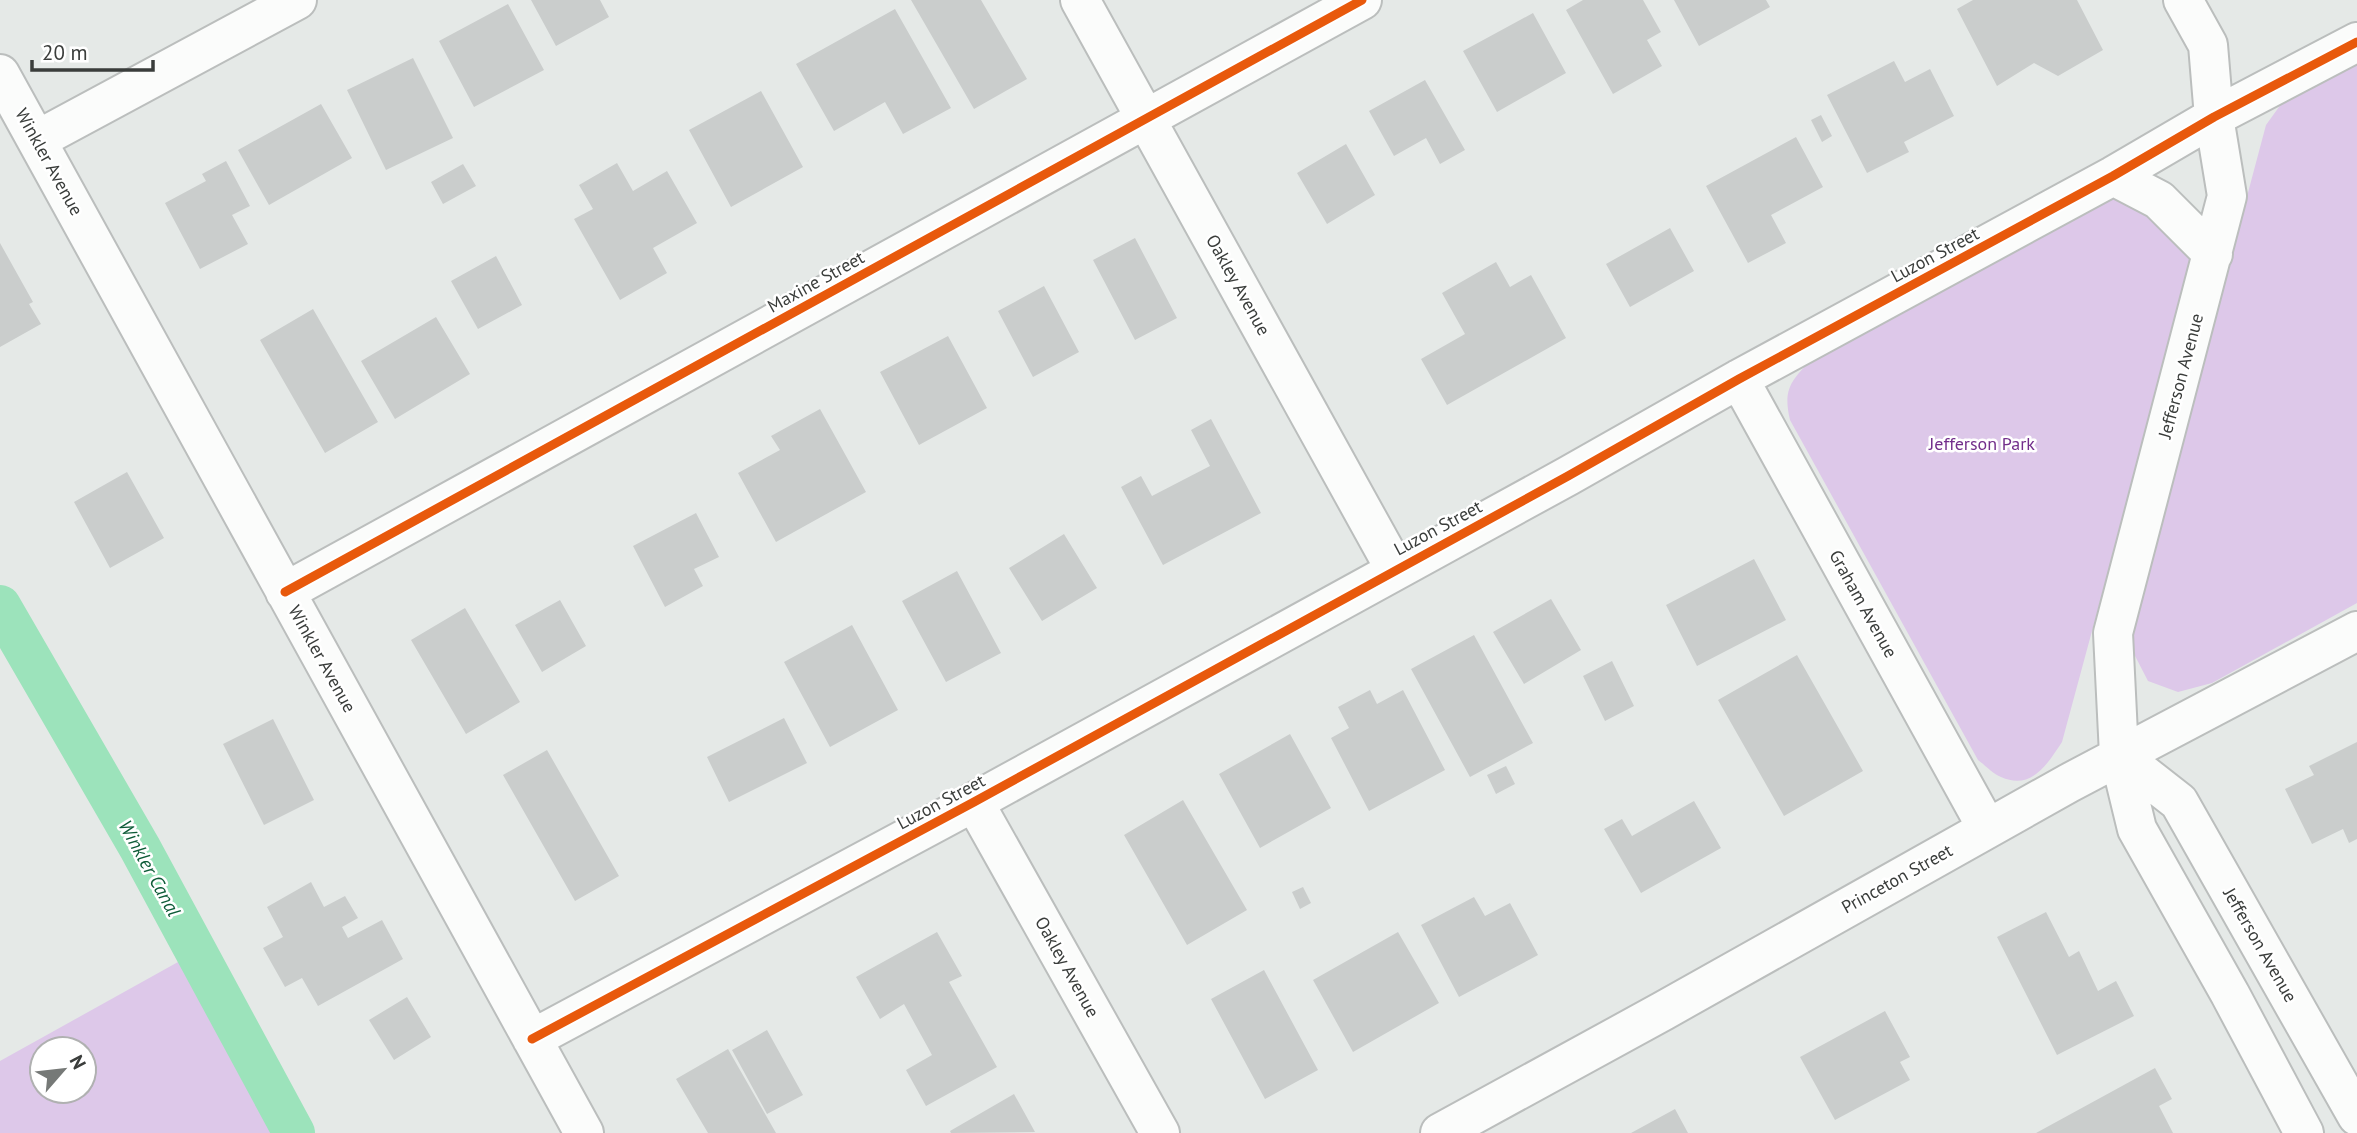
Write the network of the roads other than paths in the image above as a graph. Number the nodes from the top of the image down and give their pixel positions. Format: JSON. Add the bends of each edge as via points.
{"nodes":[{"id":1,"x":297,"y":0,"type":"edge"},
{"id":2,"x":1080,"y":0,"type":"edge"},
{"id":3,"x":1362,"y":0,"type":"edge"},
{"id":4,"x":2183,"y":0,"type":"edge"},
{"id":5,"x":2357,"y":42,"type":"edge"},
{"id":6,"x":0,"y":74,"type":"edge"},
{"id":7,"x":2214,"y":117,"type":"junction"},
{"id":8,"x":1146,"y":120,"type":"junction"},
{"id":9,"x":37,"y":141,"type":"junction"},
{"id":10,"x":2113,"y":176,"type":"junction"},
{"id":11,"x":2213,"y":254,"type":"junction"},
{"id":12,"x":1740,"y":379,"type":"junction"},
{"id":13,"x":1395,"y":569,"type":"junction"},
{"id":14,"x":285,"y":592,"type":"junction"},
{"id":15,"x":2357,"y":631,"type":"edge"},
{"id":16,"x":2119,"y":755,"type":"junction"},
{"id":17,"x":974,"y":802,"type":"junction"},
{"id":18,"x":1987,"y":828,"type":"junction"},
{"id":19,"x":532,"y":1039,"type":"junction"},
{"id":20,"x":2357,"y":1116,"type":"edge"},
{"id":21,"x":584,"y":1133,"type":"edge"},
{"id":22,"x":1160,"y":1133,"type":"edge"},
{"id":23,"x":1440,"y":1133,"type":"edge"},
{"id":24,"x":2304,"y":1133,"type":"edge"}],
"edges":[{"from":1,"to":9,"type":"street"},
{"from":2,"to":8,"type":"street","name":"Oakley Avenue"},
{"from":3,"to":8,"type":"street","name":"Maxine Street"},
{"from":4,"to":7,"type":"street","name":"Jefferson Avenue","via":[[2208,45]]},
{"from":5,"to":7,"type":"street","name":"Luzon Street"},
{"from":6,"to":9,"type":"street","name":"Winkler Avenue"},
{"from":7,"to":10,"type":"street","name":"Luzon Street"},
{"from":7,"to":11,"type":"street","name":"Jefferson Avenue","via":[[2227,196]]},
{"from":8,"to":13,"type":"street","name":"Oakley Avenue"},
{"from":8,"to":14,"type":"street","name":"Maxine Street"},
{"from":9,"to":14,"type":"street","name":"Winkler Avenue"},
{"from":10,"to":11,"type":"street","via":[[2159,200]]},
{"from":10,"to":12,"type":"street","name":"Luzon Street"},
{"from":11,"to":16,"type":"street","name":"Jefferson Avenue","via":[[2113,633]]},
{"from":12,"to":13,"type":"street","name":"Luzon Street"},
{"from":12,"to":18,"type":"street","name":"Graham Avenue"},
{"from":13,"to":17,"type":"street","name":"Luzon Street"},
{"from":14,"to":19,"type":"street","name":"Winkler Avenue"},
{"from":15,"to":16,"type":"street","name":"Princeton Street"},
{"from":16,"to":18,"type":"street","name":"Princeton Street"},
{"from":16,"to":20,"type":"street","name":"Jefferson Avenue","via":[[2179,802]]},
{"from":16,"to":24,"type":"street","name":"Jefferson Avenue","via":[[2137,829]]},
{"from":17,"to":19,"type":"street","name":"Luzon Street"},
{"from":17,"to":22,"type":"street","name":"Oakley Avenue"},
{"from":18,"to":23,"type":"street","name":"Princeton Street"},
{"from":19,"to":21,"type":"street","name":"Winkler Avenue"}]}
